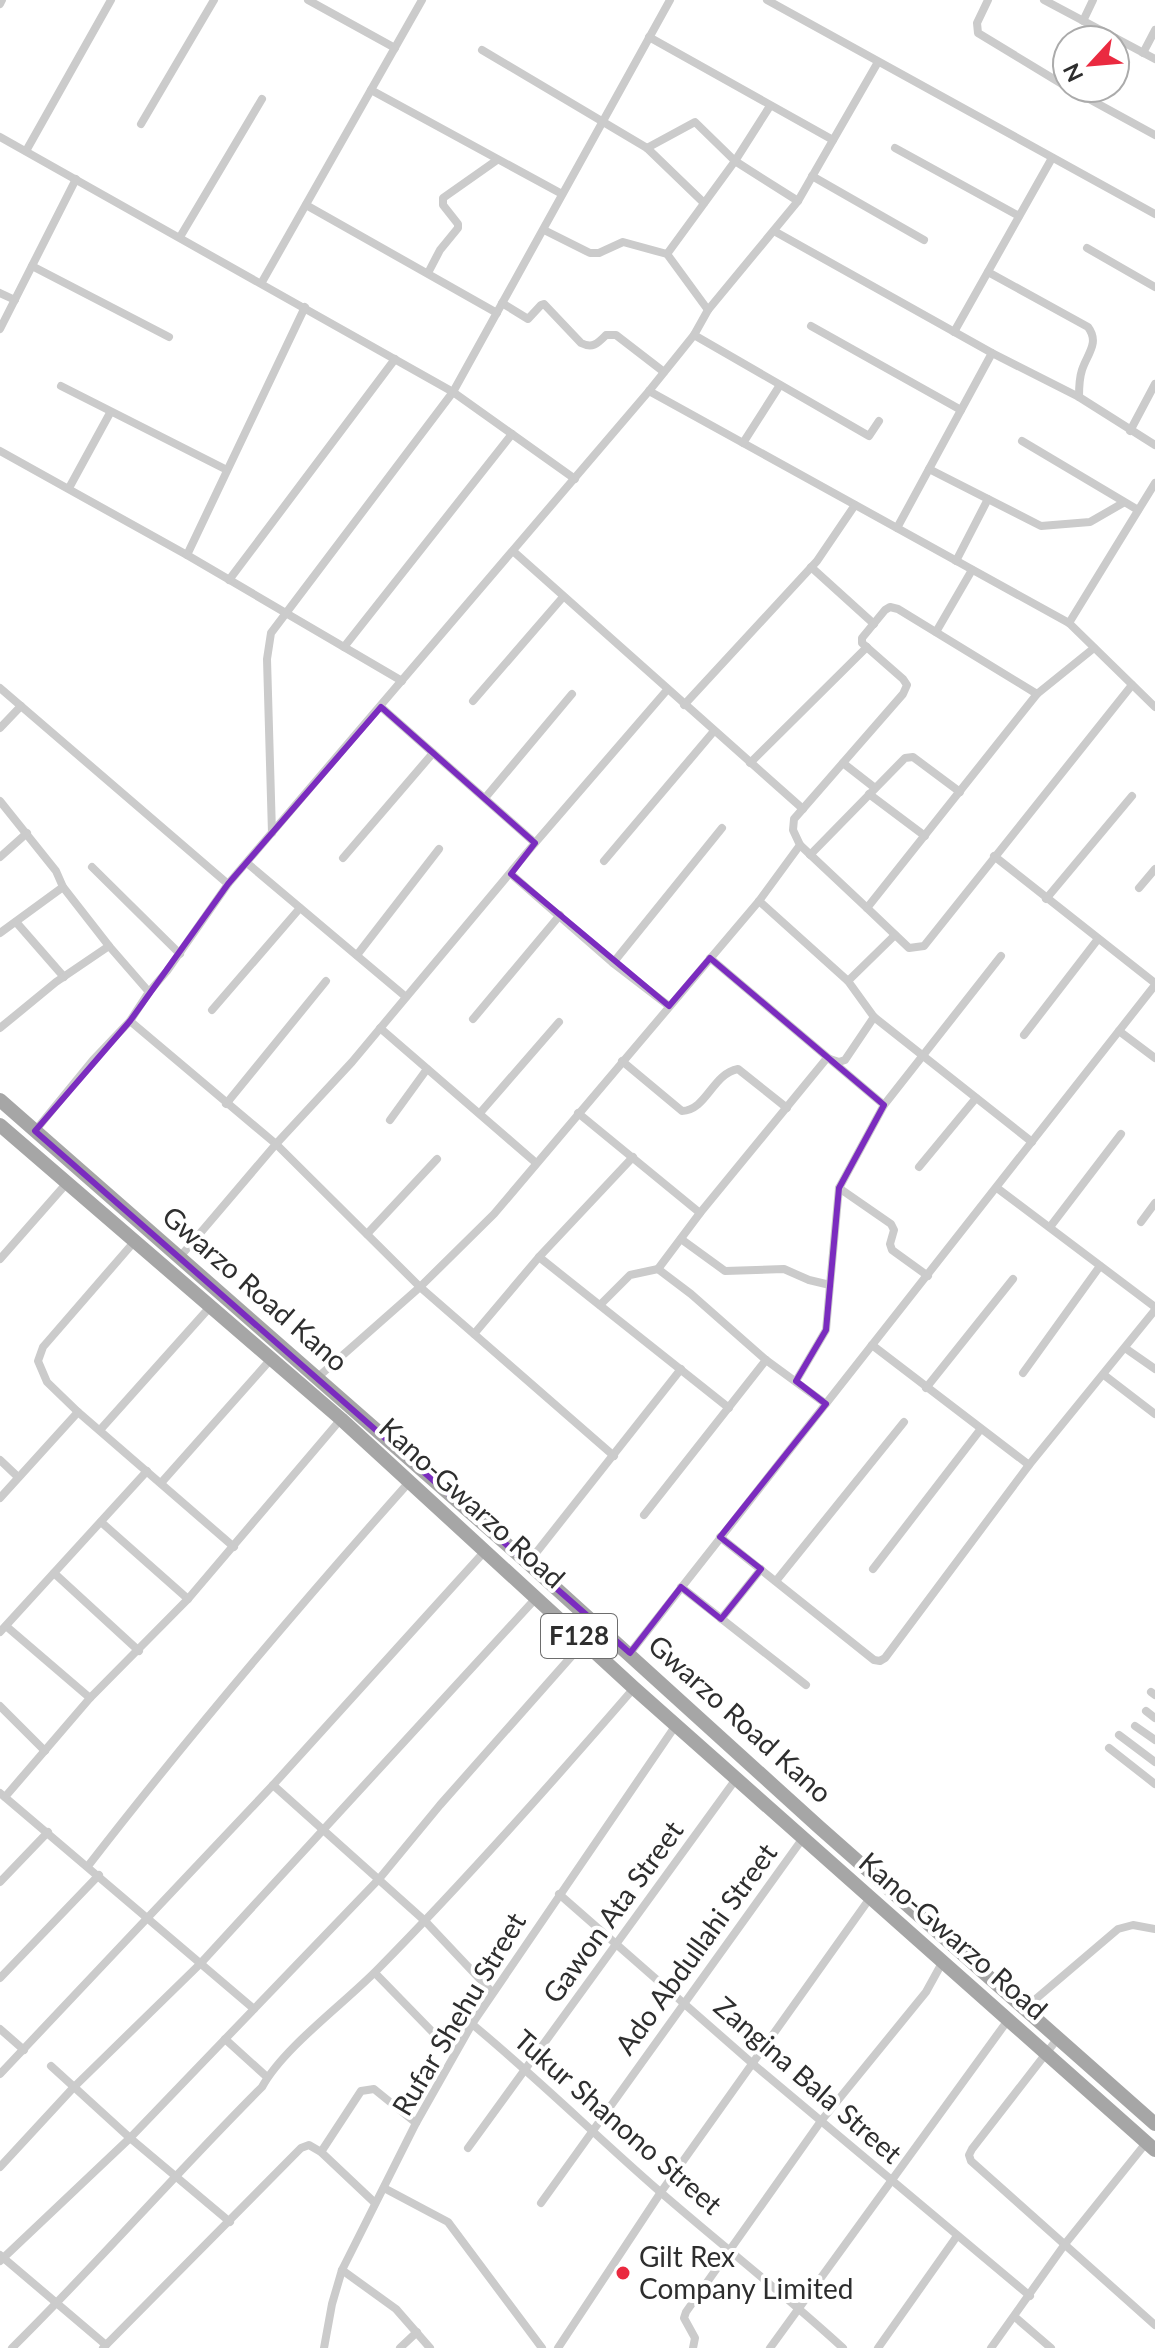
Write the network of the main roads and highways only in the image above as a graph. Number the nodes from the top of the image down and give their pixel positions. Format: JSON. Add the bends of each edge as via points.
{"nodes":[{"id":1,"x":0,"y":1100,"type":"edge"},
{"id":2,"x":0,"y":1125,"type":"edge"},
{"id":3,"x":1155,"y":2124,"type":"edge"},
{"id":4,"x":1151,"y":2146,"type":"edge"}],
"edges":[{"from":1,"to":3,"type":"main road","name":"Gwarzo Road Kano","number":"F128","via":[[630,1653]]},
{"from":2,"to":4,"type":"main road","name":"Kano-Gwarzo Road","number":"F128","via":[[341,1419],[634,1688]]}]}
